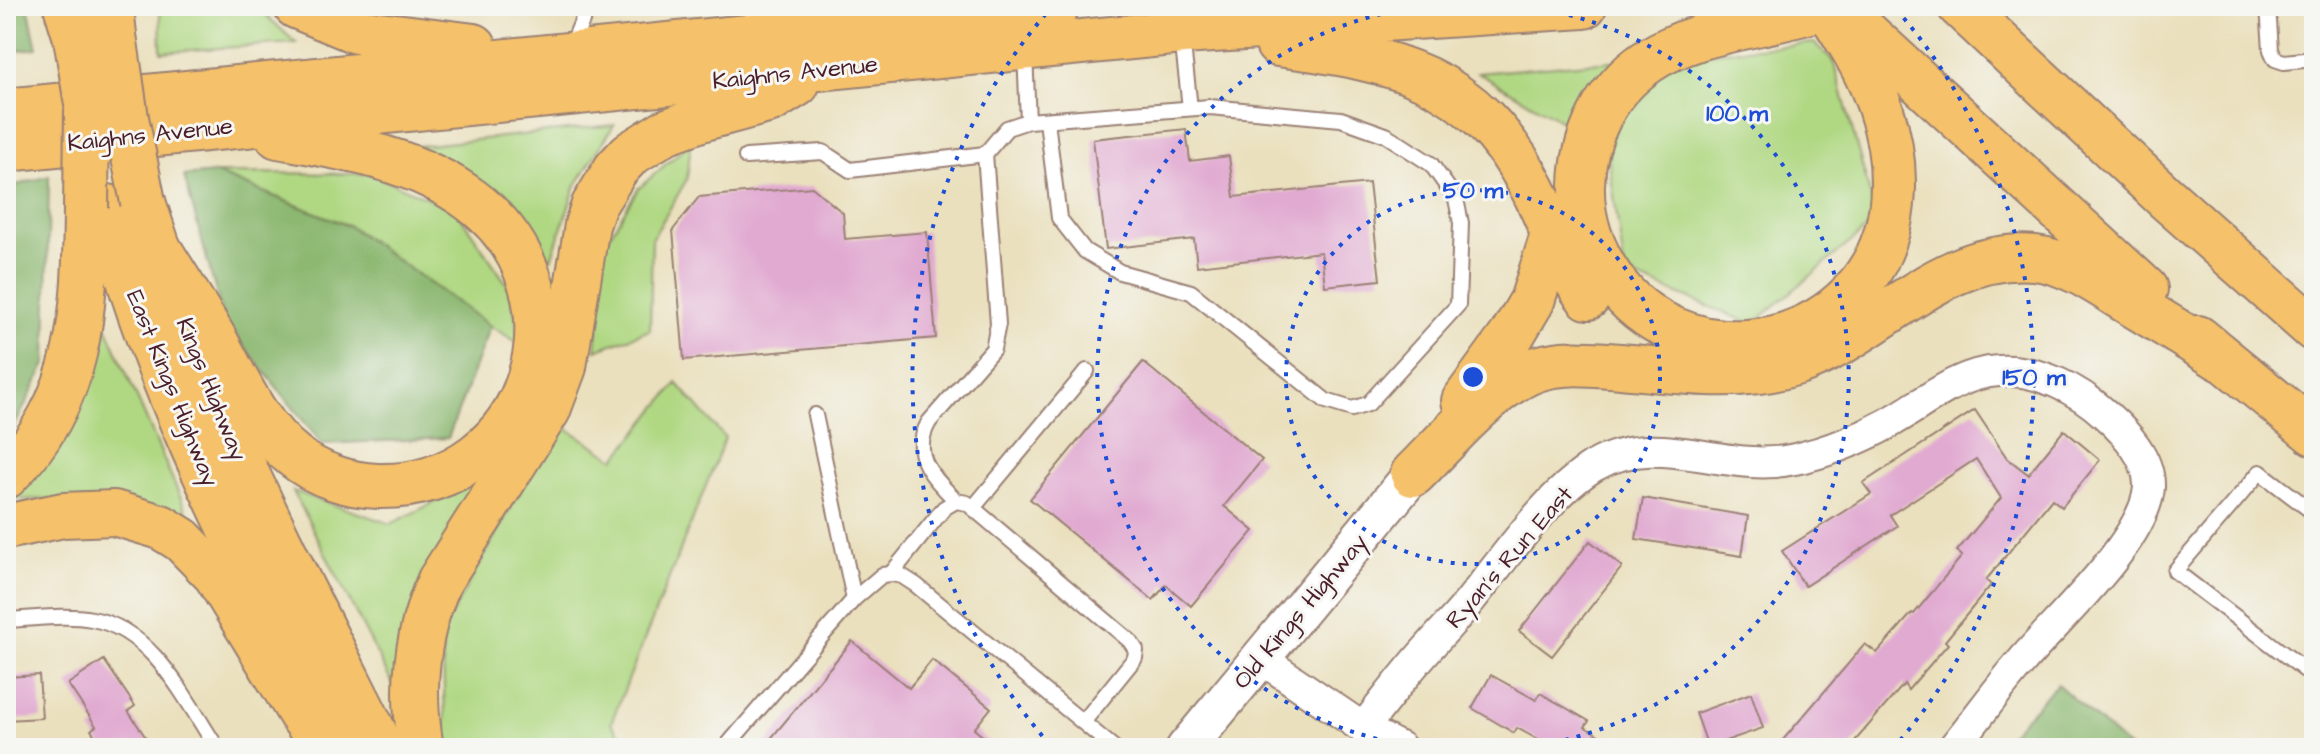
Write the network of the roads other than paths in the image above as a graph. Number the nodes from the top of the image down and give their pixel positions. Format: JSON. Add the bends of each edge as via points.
{"nodes":[{"id":1,"x":296,"y":6,"type":"edge"},
{"id":2,"x":586,"y":6,"type":"edge"},
{"id":3,"x":1057,"y":6,"type":"edge"},
{"id":4,"x":1584,"y":6,"type":"edge"},
{"id":5,"x":1825,"y":6,"type":"edge"},
{"id":6,"x":1838,"y":6,"type":"edge"},
{"id":7,"x":1960,"y":6,"type":"edge"},
{"id":8,"x":2268,"y":6,"type":"edge"},
{"id":9,"x":964,"y":11,"type":"edge"},
{"id":10,"x":88,"y":18,"type":"edge"},
{"id":11,"x":778,"y":23,"type":"edge"},
{"id":12,"x":1182,"y":32,"type":"junction"},
{"id":13,"x":1025,"y":48,"type":"junction"},
{"id":14,"x":561,"y":56,"type":"junction"},
{"id":15,"x":1874,"y":56,"type":"junction"},
{"id":16,"x":2314,"y":59,"type":"edge"},
{"id":17,"x":820,"y":70,"type":"junction"},
{"id":18,"x":1190,"y":108,"type":"junction"},
{"id":19,"x":28,"y":115,"type":"edge"},
{"id":20,"x":1028,"y":121,"type":"junction"},
{"id":21,"x":1047,"y":121,"type":"junction"},
{"id":22,"x":224,"y":127,"type":"junction"},
{"id":23,"x":6,"y":149,"type":"edge"},
{"id":24,"x":985,"y":154,"type":"junction"},
{"id":25,"x":746,"y":157,"type":"dead end"},
{"id":26,"x":6,"y":161,"type":"edge"},
{"id":27,"x":112,"y":205,"type":"junction"},
{"id":28,"x":1554,"y":232,"type":"junction"},
{"id":29,"x":159,"y":249,"type":"junction"},
{"id":30,"x":2314,"y":329,"type":"edge"},
{"id":31,"x":2220,"y":358,"type":"junction"},
{"id":32,"x":1087,"y":371,"type":"dead end"},
{"id":33,"x":1706,"y":372,"type":"junction"},
{"id":34,"x":815,"y":415,"type":"dead end"},
{"id":35,"x":2314,"y":433,"type":"edge"},
{"id":36,"x":1413,"y":474,"type":"junction"},
{"id":37,"x":6,"y":476,"type":"edge"},
{"id":38,"x":956,"y":501,"type":"junction"},
{"id":39,"x":973,"y":508,"type":"junction"},
{"id":40,"x":2314,"y":513,"type":"edge"},
{"id":41,"x":6,"y":527,"type":"edge"},
{"id":42,"x":891,"y":574,"type":"junction"},
{"id":43,"x":854,"y":599,"type":"junction"},
{"id":44,"x":6,"y":620,"type":"edge"},
{"id":45,"x":1260,"y":658,"type":"junction"},
{"id":46,"x":2314,"y":677,"type":"edge"},
{"id":47,"x":1084,"y":721,"type":"junction"},
{"id":48,"x":1363,"y":728,"type":"junction"},
{"id":49,"x":217,"y":748,"type":"edge"},
{"id":50,"x":325,"y":748,"type":"edge"},
{"id":51,"x":340,"y":748,"type":"edge"},
{"id":52,"x":382,"y":748,"type":"edge"},
{"id":53,"x":421,"y":748,"type":"edge"},
{"id":54,"x":725,"y":748,"type":"edge"},
{"id":55,"x":1114,"y":748,"type":"edge"},
{"id":56,"x":1186,"y":748,"type":"edge"},
{"id":57,"x":1401,"y":748,"type":"edge"},
{"id":58,"x":1953,"y":748,"type":"edge"}],
"edges":[{"from":1,"to":14,"type":"main road","via":[[380,35]]},
{"from":2,"to":14,"type":"lane","via":[[578,34]]},
{"from":3,"to":9,"type":"main road","name":"Kaighns Avenue"},
{"from":4,"to":12,"type":"main road","name":"Kaighns Avenue"},
{"from":5,"to":15,"type":"main road"},
{"from":5,"to":15,"type":"main road","via":[[1668,50],[1630,75],[1602,111],[1584,159],[1583,212],[1596,252],[1631,302],[1687,335],[1731,344],[1796,333],[1848,298],[1875,263],[1890,219],[1893,188],[1887,130],[1871,82]]},
{"from":6,"to":15,"type":"main road"},
{"from":7,"to":30,"type":"main road"},
{"from":8,"to":16,"type":"lane","via":[[2275,59]]},
{"from":9,"to":11,"type":"main road","name":"Kaighns Avenue"},
{"from":10,"to":27,"type":"main road","bridge":true,"via":[[87,110]]},
{"from":10,"to":27,"type":"main road","name":"Kings Highway","bridge":true,"via":[[126,118]]},
{"from":11,"to":14,"type":"main road","name":"Kaighns Avenue"},
{"from":12,"to":13,"type":"main road","name":"Kaighns Avenue"},
{"from":12,"to":18,"type":"lane"},
{"from":12,"to":28,"type":"main road","via":[[1357,56],[1436,83],[1458,95],[1509,148]]},
{"from":13,"to":17,"type":"main road","name":"Kaighns Avenue"},
{"from":13,"to":20,"type":"lane"},
{"from":14,"to":19,"type":"main road","name":"Kaighns Avenue"},
{"from":15,"to":31,"type":"main road"},
{"from":17,"to":22,"type":"main road","name":"Kaighns Avenue"},
{"from":17,"to":53,"type":"main road","via":[[771,100],[665,132],[630,154],[604,186],[585,236],[564,367],[548,410],[429,604],[417,658]]},
{"from":18,"to":21,"type":"lane"},
{"from":18,"to":21,"type":"lane","via":[[1341,119],[1386,135],[1431,164],[1456,199],[1461,223],[1458,305],[1368,404],[1352,409],[1326,401],[1191,292],[1120,272],[1085,251],[1059,218]]},
{"from":19,"to":22,"type":"main road","name":"Kaighns Avenue"},
{"from":19,"to":23,"type":"main road","name":"Kaighns Avenue"},
{"from":19,"to":26,"type":"main road"},
{"from":20,"to":21,"type":"lane"},
{"from":20,"to":24,"type":"lane","via":[[1007,128]]},
{"from":22,"to":29,"type":"main road","via":[[396,161],[473,201],[513,245],[535,298],[539,342],[519,405],[481,451],[436,476],[386,486],[328,476],[280,444],[255,412]]},
{"from":24,"to":25,"type":"lane","via":[[850,170],[823,152]]},
{"from":24,"to":38,"type":"lane","via":[[998,324],[993,349],[929,422],[921,449],[924,465]]},
{"from":27,"to":29,"type":"main road","name":"Kings Highway"},
{"from":27,"to":37,"type":"main road","via":[[83,303],[73,362],[54,413]]},
{"from":27,"to":51,"type":"main road","name":"East Kings Highway","via":[[118,247],[185,427]]},
{"from":28,"to":33,"type":"main road","via":[[1581,288],[1616,327],[1657,353]]},
{"from":28,"to":36,"type":"main road","via":[[1524,318]]},
{"from":29,"to":52,"type":"main road","name":"Kings Highway","via":[[228,433]]},
{"from":31,"to":33,"type":"main road","via":[[2077,271],[2037,258],[2014,257],[1957,270],[1836,345],[1794,364],[1751,373]]},
{"from":31,"to":35,"type":"main road"},
{"from":32,"to":39,"type":"lane"},
{"from":33,"to":36,"type":"main road","via":[[1577,364],[1538,369],[1505,384]]},
{"from":34,"to":43,"type":"lane"},
{"from":36,"to":45,"type":"street","name":"Old Kings Highway"},
{"from":38,"to":39,"type":"lane"},
{"from":38,"to":42,"type":"lane","via":[[944,508]]},
{"from":39,"to":47,"type":"lane","via":[[1136,650]]},
{"from":40,"to":46,"type":"lane","via":[[2260,472],[2175,571]]},
{"from":41,"to":50,"type":"main road","via":[[63,515],[114,513],[161,527],[182,540],[216,575]]},
{"from":42,"to":43,"type":"lane","via":[[882,575]]},
{"from":42,"to":47,"type":"lane","via":[[916,585]]},
{"from":43,"to":54,"type":"lane"},
{"from":44,"to":49,"type":"lane","via":[[79,617],[131,634],[170,677]]},
{"from":45,"to":48,"type":"street"},
{"from":45,"to":56,"type":"street","name":"Old Kings Highway"},
{"from":47,"to":55,"type":"lane"},
{"from":48,"to":57,"type":"street"},
{"from":48,"to":58,"type":"street","name":"Ryan's Run East","via":[[1535,520],[1592,468],[1620,453],[1652,449],[1756,462],[1791,460],[1859,438],[1971,376],[2026,372],[2076,393],[2115,423],[2144,462],[2149,483],[2146,505],[2084,593]]}]}
